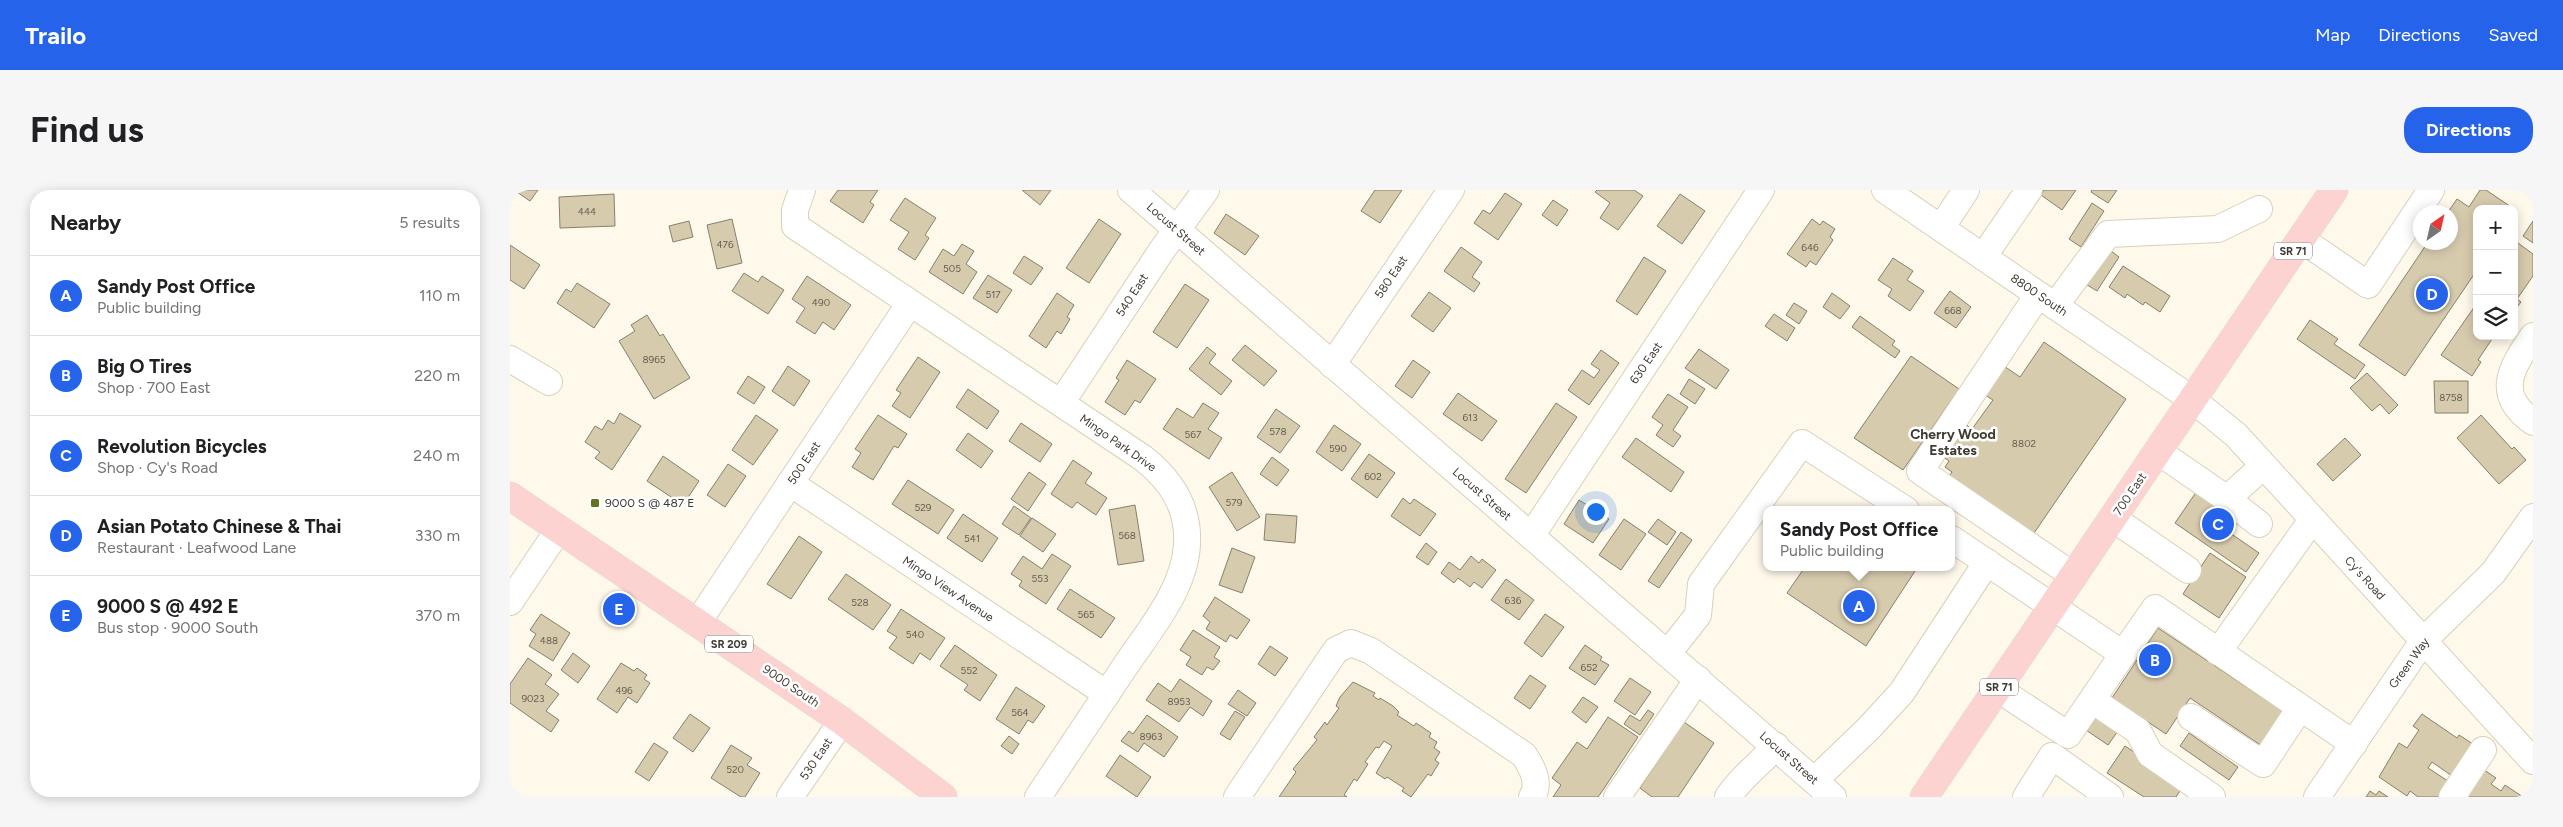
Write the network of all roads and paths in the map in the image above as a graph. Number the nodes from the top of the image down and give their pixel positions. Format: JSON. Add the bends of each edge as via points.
{"nodes":[{"id":1,"x":802,"y":190,"type":"edge"},
{"id":2,"x":1131,"y":190,"type":"edge"},
{"id":3,"x":1206,"y":190,"type":"edge"},
{"id":4,"x":1451,"y":190,"type":"edge"},
{"id":5,"x":1761,"y":190,"type":"edge"},
{"id":6,"x":1885,"y":190,"type":"edge"},
{"id":7,"x":1966,"y":190,"type":"edge"},
{"id":8,"x":2029,"y":190,"type":"edge"},
{"id":9,"x":2334,"y":190,"type":"edge"},
{"id":10,"x":2431,"y":190,"type":"edge"},
{"id":11,"x":2259,"y":209,"type":"dead end"},
{"id":12,"x":1941,"y":228,"type":"junction"},
{"id":13,"x":1177,"y":230,"type":"junction"},
{"id":14,"x":2301,"y":239,"type":"junction"},
{"id":15,"x":1983,"y":257,"type":"junction"},
{"id":16,"x":2047,"y":300,"type":"junction"},
{"id":17,"x":910,"y":303,"type":"junction"},
{"id":18,"x":2533,"y":336,"type":"edge"},
{"id":19,"x":510,"y":359,"type":"edge"},
{"id":20,"x":1332,"y":365,"type":"junction"},
{"id":21,"x":549,"y":382,"type":"dead end"},
{"id":22,"x":2193,"y":400,"type":"junction"},
{"id":23,"x":1061,"y":403,"type":"junction"},
{"id":24,"x":2533,"y":422,"type":"edge"},
{"id":25,"x":2158,"y":452,"type":"junction"},
{"id":26,"x":2263,"y":466,"type":"junction"},
{"id":27,"x":790,"y":483,"type":"junction"},
{"id":28,"x":510,"y":496,"type":"edge"},
{"id":29,"x":2227,"y":499,"type":"junction"},
{"id":30,"x":1900,"y":506,"type":"edge"},
{"id":31,"x":2533,"y":517,"type":"edge"},
{"id":32,"x":2114,"y":519,"type":"junction"},
{"id":33,"x":2312,"y":520,"type":"junction"},
{"id":34,"x":2259,"y":524,"type":"dead end"},
{"id":35,"x":559,"y":529,"type":"junction"},
{"id":36,"x":1531,"y":536,"type":"junction"},
{"id":37,"x":1955,"y":541,"type":"edge"},
{"id":38,"x":1986,"y":562,"type":"junction"},
{"id":39,"x":2188,"y":570,"type":"dead end"},
{"id":40,"x":2074,"y":576,"type":"junction"},
{"id":41,"x":510,"y":602,"type":"edge"},
{"id":42,"x":2053,"y":607,"type":"junction"},
{"id":43,"x":698,"y":622,"type":"junction"},
{"id":44,"x":2423,"y":641,"type":"junction"},
{"id":45,"x":2218,"y":652,"type":"junction"},
{"id":46,"x":1668,"y":653,"type":"junction"},
{"id":47,"x":2123,"y":654,"type":"junction"},
{"id":48,"x":1698,"y":679,"type":"junction"},
{"id":49,"x":1998,"y":689,"type":"junction"},
{"id":50,"x":1106,"y":694,"type":"junction"},
{"id":51,"x":2092,"y":700,"type":"junction"},
{"id":52,"x":2300,"y":708,"type":"junction"},
{"id":53,"x":2191,"y":717,"type":"dead end"},
{"id":54,"x":842,"y":721,"type":"junction"},
{"id":55,"x":2354,"y":744,"type":"junction"},
{"id":56,"x":1776,"y":746,"type":"junction"},
{"id":57,"x":2483,"y":750,"type":"dead end"},
{"id":58,"x":2533,"y":761,"type":"edge"},
{"id":59,"x":1828,"y":793,"type":"edge"},
{"id":60,"x":790,"y":797,"type":"edge"},
{"id":61,"x":943,"y":797,"type":"edge"},
{"id":62,"x":1038,"y":797,"type":"edge"},
{"id":63,"x":1237,"y":797,"type":"edge"},
{"id":64,"x":1532,"y":797,"type":"edge"},
{"id":65,"x":1617,"y":797,"type":"edge"},
{"id":66,"x":1728,"y":797,"type":"edge"},
{"id":67,"x":1924,"y":797,"type":"edge"},
{"id":68,"x":2026,"y":797,"type":"edge"},
{"id":69,"x":2110,"y":797,"type":"edge"},
{"id":70,"x":2212,"y":797,"type":"edge"},
{"id":71,"x":2318,"y":797,"type":"edge"},
{"id":72,"x":2452,"y":797,"type":"edge"}],
"edges":[{"from":1,"to":17,"type":"street","name":"Mingo Park Drive","via":[[795,210],[796,226]]},
{"from":2,"to":13,"type":"street","name":"Locust Street"},
{"from":3,"to":13,"type":"street","name":"540 East"},
{"from":4,"to":20,"type":"street","name":"580 East"},
{"from":5,"to":36,"type":"street","name":"630 East"},
{"from":6,"to":12,"type":"street","name":"8800 South"},
{"from":7,"to":12,"type":"street"},
{"from":8,"to":15,"type":"street"},
{"from":9,"to":14,"type":"main road","name":"700 East","number":"SR 71"},
{"from":10,"to":14,"type":"street","via":[[2368,285]]},
{"from":11,"to":16,"type":"street","via":[[2218,229],[2108,234]]},
{"from":12,"to":15,"type":"street","name":"8800 South"},
{"from":13,"to":20,"type":"street","name":"Locust Street"},
{"from":13,"to":23,"type":"street","name":"540 East"},
{"from":14,"to":22,"type":"main road","name":"700 East","number":"SR 71"},
{"from":15,"to":16,"type":"street","name":"8800 South"},
{"from":16,"to":22,"type":"street","name":"8800 South"},
{"from":16,"to":40,"type":"street","via":[[1920,471]]},
{"from":17,"to":23,"type":"street","name":"Mingo Park Drive"},
{"from":17,"to":27,"type":"street","name":"500 East"},
{"from":18,"to":24,"type":"street","via":[[2510,374],[2510,394],[2520,412]]},
{"from":19,"to":21,"type":"street"},
{"from":20,"to":36,"type":"street","name":"Locust Street"},
{"from":22,"to":25,"type":"main road","name":"700 East","number":"SR 71"},
{"from":22,"to":26,"type":"street","name":"Cy's Road","via":[[2236,435]]},
{"from":23,"to":50,"type":"street","name":"Mingo Park Drive","via":[[1159,470],[1172,486],[1186,525],[1187,546],[1175,587]]},
{"from":25,"to":29,"type":"street"},
{"from":25,"to":32,"type":"main road","name":"700 East","number":"SR 71"},
{"from":26,"to":29,"type":"street"},
{"from":26,"to":33,"type":"street","name":"Cy's Road"},
{"from":27,"to":43,"type":"street","name":"500 East"},
{"from":27,"to":50,"type":"street","name":"Mingo View Avenue"},
{"from":28,"to":35,"type":"main road","name":"9000 South","number":"SR 209"},
{"from":29,"to":34,"type":"street"},
{"from":30,"to":46,"type":"street","via":[[1802,443],[1701,584],[1698,615]]},
{"from":31,"to":44,"type":"street","name":"Green Way","via":[[2493,573]]},
{"from":32,"to":39,"type":"street"},
{"from":32,"to":40,"type":"main road","name":"700 East","number":"SR 71"},
{"from":33,"to":44,"type":"street","name":"Cy's Road"},
{"from":33,"to":45,"type":"street"},
{"from":35,"to":41,"type":"street"},
{"from":35,"to":43,"type":"main road","name":"9000 South","number":"SR 209"},
{"from":36,"to":46,"type":"street","name":"Locust Street"},
{"from":37,"to":38,"type":"street"},
{"from":38,"to":42,"type":"street"},
{"from":38,"to":59,"type":"street","via":[[1902,692],[1869,728]]},
{"from":40,"to":42,"type":"main road","name":"700 East","number":"SR 71"},
{"from":42,"to":47,"type":"street"},
{"from":42,"to":49,"type":"main road","name":"700 East","number":"SR 71"},
{"from":43,"to":54,"type":"main road","name":"9000 South","number":"SR 209"},
{"from":44,"to":55,"type":"street","name":"Green Way"},
{"from":44,"to":58,"type":"street","name":"Cy's Road"},
{"from":45,"to":47,"type":"street","via":[[2155,608]]},
{"from":45,"to":52,"type":"street"},
{"from":46,"to":48,"type":"street","name":"Locust Street"},
{"from":47,"to":51,"type":"street"},
{"from":48,"to":56,"type":"street","name":"Locust Street"},
{"from":48,"to":65,"type":"street"},
{"from":49,"to":51,"type":"street","via":[[2068,736]]},
{"from":49,"to":67,"type":"main road","name":"700 East","number":"SR 71"},
{"from":50,"to":62,"type":"street","name":"Mingo Park Drive"},
{"from":51,"to":70,"type":"street","via":[[2138,731],[2150,754]]},
{"from":52,"to":53,"type":"street","via":[[2263,764]]},
{"from":52,"to":55,"type":"street"},
{"from":54,"to":60,"type":"street","name":"530 East"},
{"from":54,"to":61,"type":"main road","name":"9000 South","number":"SR 209"},
{"from":55,"to":71,"type":"street","name":"Green Way"},
{"from":56,"to":59,"type":"street","name":"Locust Street"},
{"from":56,"to":66,"type":"street","via":[[1741,778]]},
{"from":57,"to":72,"type":"street"},
{"from":63,"to":64,"type":"street","via":[[1336,650],[1351,643],[1371,651],[1524,755],[1535,772]]},
{"from":68,"to":69,"type":"street","via":[[2052,756]]}]}
